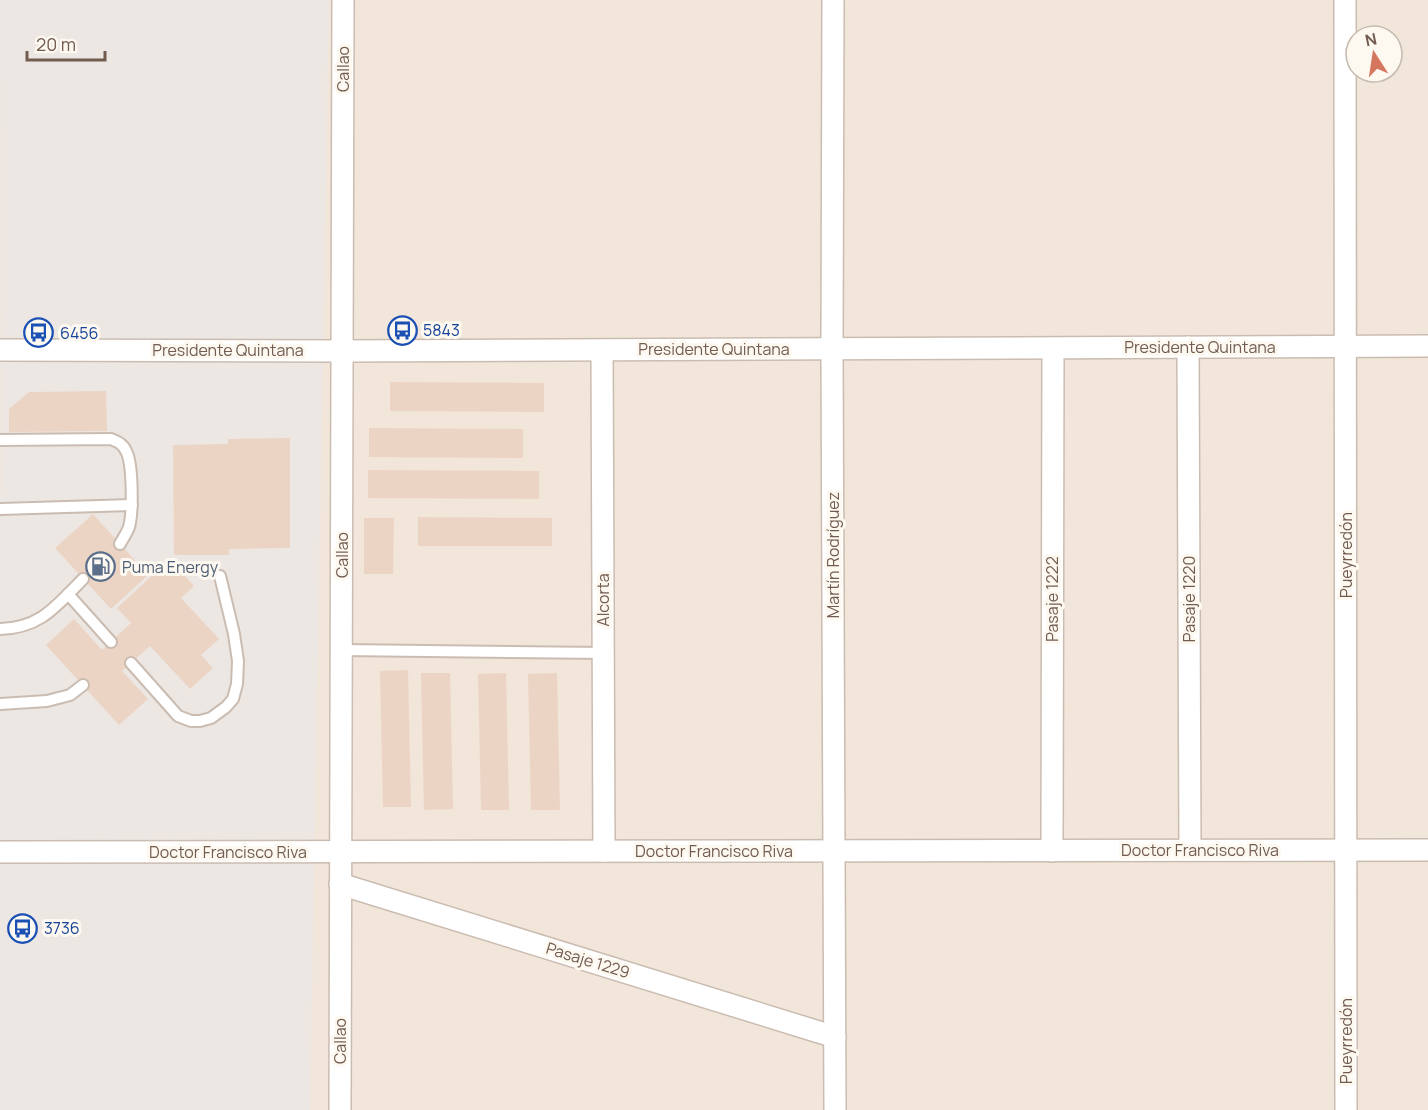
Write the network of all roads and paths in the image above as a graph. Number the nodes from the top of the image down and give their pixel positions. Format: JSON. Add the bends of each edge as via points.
{"nodes":[{"id":1,"x":343,"y":0,"type":"edge"},
{"id":2,"x":833,"y":0,"type":"edge"},
{"id":3,"x":1346,"y":0,"type":"edge"},
{"id":4,"x":1346,"y":346,"type":"junction"},
{"id":5,"x":1428,"y":346,"type":"edge"},
{"id":6,"x":1053,"y":348,"type":"junction"},
{"id":7,"x":1188,"y":348,"type":"junction"},
{"id":8,"x":832,"y":349,"type":"junction"},
{"id":9,"x":0,"y":350,"type":"edge"},
{"id":10,"x":602,"y":350,"type":"junction"},
{"id":11,"x":342,"y":351,"type":"junction"},
{"id":12,"x":0,"y":440,"type":"edge"},
{"id":13,"x":132,"y":505,"type":"junction"},
{"id":14,"x":0,"y":509,"type":"edge"},
{"id":15,"x":120,"y":544,"type":"dead end"},
{"id":16,"x":220,"y":576,"type":"dead end"},
{"id":17,"x":83,"y":579,"type":"dead end"},
{"id":18,"x":68,"y":594,"type":"junction"},
{"id":19,"x":0,"y":629,"type":"edge"},
{"id":20,"x":111,"y":642,"type":"dead end"},
{"id":21,"x":341,"y":650,"type":"junction"},
{"id":22,"x":604,"y":653,"type":"junction"},
{"id":23,"x":130,"y":663,"type":"dead end"},
{"id":24,"x":83,"y":686,"type":"dead end"},
{"id":25,"x":0,"y":704,"type":"edge"},
{"id":26,"x":1190,"y":850,"type":"junction"},
{"id":27,"x":1345,"y":850,"type":"junction"},
{"id":28,"x":1428,"y":850,"type":"edge"},
{"id":29,"x":604,"y":851,"type":"junction"},
{"id":30,"x":834,"y":851,"type":"junction"},
{"id":31,"x":1052,"y":851,"type":"junction"},
{"id":32,"x":0,"y":852,"type":"edge"},
{"id":33,"x":341,"y":852,"type":"junction"},
{"id":34,"x":340,"y":884,"type":"junction"},
{"id":35,"x":835,"y":1037,"type":"junction"},
{"id":36,"x":340,"y":1110,"type":"edge"},
{"id":37,"x":835,"y":1110,"type":"edge"},
{"id":38,"x":1346,"y":1110,"type":"edge"}],
"edges":[{"from":1,"to":11,"type":"street","name":"Callao"},
{"from":2,"to":8,"type":"street","name":"Martín Rodríguez"},
{"from":3,"to":4,"type":"street","name":"Pueyrredón"},
{"from":4,"to":5,"type":"street","name":"Presidente Quintana"},
{"from":4,"to":7,"type":"street","name":"Presidente Quintana"},
{"from":4,"to":27,"type":"street","name":"Pueyrredón"},
{"from":6,"to":7,"type":"street","name":"Presidente Quintana"},
{"from":6,"to":8,"type":"street","name":"Presidente Quintana"},
{"from":6,"to":31,"type":"street","name":"Pasaje 1222"},
{"from":7,"to":26,"type":"street","name":"Pasaje 1220"},
{"from":8,"to":10,"type":"street","name":"Presidente Quintana"},
{"from":8,"to":30,"type":"street","name":"Martín Rodríguez"},
{"from":9,"to":11,"type":"street","name":"Presidente Quintana"},
{"from":10,"to":11,"type":"street","name":"Presidente Quintana"},
{"from":10,"to":22,"type":"street","name":"Alcorta"},
{"from":11,"to":21,"type":"street","name":"Callao"},
{"from":12,"to":13,"type":"lane","via":[[118,442],[130,461]]},
{"from":13,"to":14,"type":"lane"},
{"from":13,"to":15,"type":"lane","via":[[129,527]]},
{"from":16,"to":23,"type":"lane","via":[[238,661],[237,684],[226,707],[200,721],[178,716]]},
{"from":17,"to":18,"type":"lane"},
{"from":18,"to":19,"type":"lane","via":[[44,618]]},
{"from":18,"to":20,"type":"lane"},
{"from":21,"to":22,"type":"lane"},
{"from":21,"to":33,"type":"street","name":"Callao"},
{"from":22,"to":29,"type":"street","name":"Alcorta"},
{"from":24,"to":25,"type":"lane","via":[[70,695],[47,701]]},
{"from":26,"to":27,"type":"street","name":"Doctor Francisco Riva"},
{"from":26,"to":31,"type":"street","name":"Doctor Francisco Riva"},
{"from":27,"to":28,"type":"street","name":"Doctor Francisco Riva"},
{"from":27,"to":38,"type":"street","name":"Pueyrredón"},
{"from":29,"to":30,"type":"street","name":"Doctor Francisco Riva"},
{"from":29,"to":33,"type":"street","name":"Doctor Francisco Riva"},
{"from":30,"to":31,"type":"street","name":"Doctor Francisco Riva"},
{"from":30,"to":35,"type":"street","name":"Martín Rodríguez"},
{"from":32,"to":33,"type":"street","name":"Doctor Francisco Riva"},
{"from":33,"to":34,"type":"street","name":"Callao"},
{"from":34,"to":35,"type":"street","name":"Pasaje 1229"},
{"from":34,"to":36,"type":"street","name":"Callao"},
{"from":35,"to":37,"type":"street","name":"Martín Rodríguez"}]}
